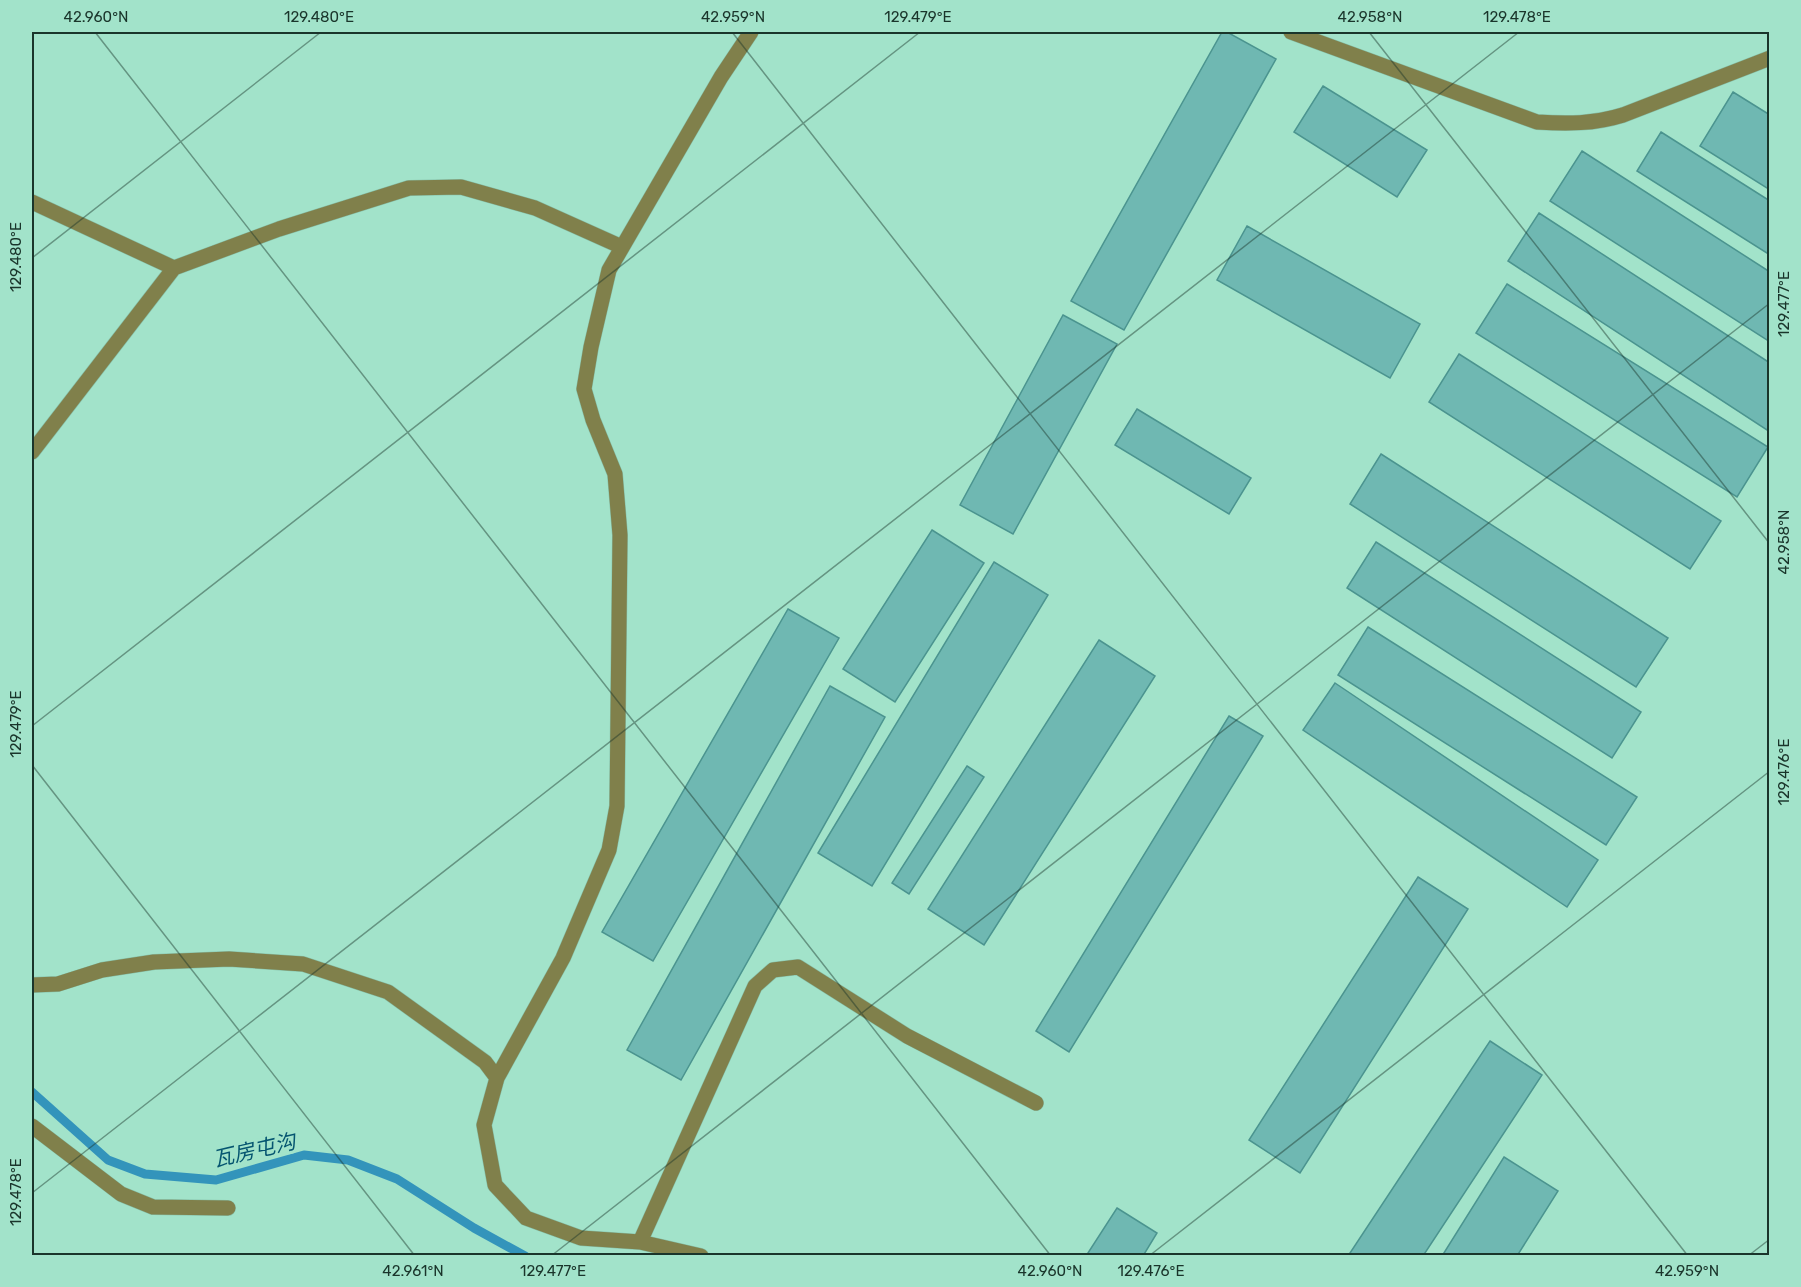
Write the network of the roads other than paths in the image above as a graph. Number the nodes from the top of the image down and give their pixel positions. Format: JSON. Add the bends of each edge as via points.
{"nodes":[{"id":1,"x":751,"y":32,"type":"edge"},
{"id":2,"x":1291,"y":32,"type":"edge"},
{"id":3,"x":1770,"y":57,"type":"edge"},
{"id":4,"x":32,"y":202,"type":"edge"},
{"id":5,"x":622,"y":247,"type":"junction"},
{"id":6,"x":174,"y":268,"type":"junction"},
{"id":7,"x":32,"y":452,"type":"edge"},
{"id":8,"x":32,"y":985,"type":"edge"},
{"id":9,"x":497,"y":1078,"type":"junction"},
{"id":10,"x":1036,"y":1103,"type":"dead end"},
{"id":11,"x":32,"y":1126,"type":"edge"},
{"id":12,"x":228,"y":1208,"type":"dead end"},
{"id":13,"x":640,"y":1242,"type":"junction"},
{"id":14,"x":701,"y":1256,"type":"edge"}],
"edges":[{"from":1,"to":5,"type":"street"},
{"from":2,"to":3,"type":"street","via":[[1537,122],[1572,124],[1623,115]]},
{"from":4,"to":6,"type":"street"},
{"from":5,"to":6,"type":"street","via":[[535,208],[472,190],[409,188],[279,229]]},
{"from":5,"to":9,"type":"street","via":[[609,270],[584,390],[615,474],[620,535],[617,806],[609,850],[563,958]]},
{"from":6,"to":7,"type":"street"},
{"from":8,"to":9,"type":"street","via":[[58,984],[102,970],[154,962],[229,959],[303,964],[388,992],[485,1062]]},
{"from":9,"to":13,"type":"street","via":[[484,1125],[495,1185],[526,1218],[581,1238]]},
{"from":10,"to":13,"type":"street","via":[[907,1036],[798,968],[773,970],[756,986]]},
{"from":11,"to":12,"type":"street","via":[[121,1194],[153,1207]]},
{"from":13,"to":14,"type":"street"}]}
